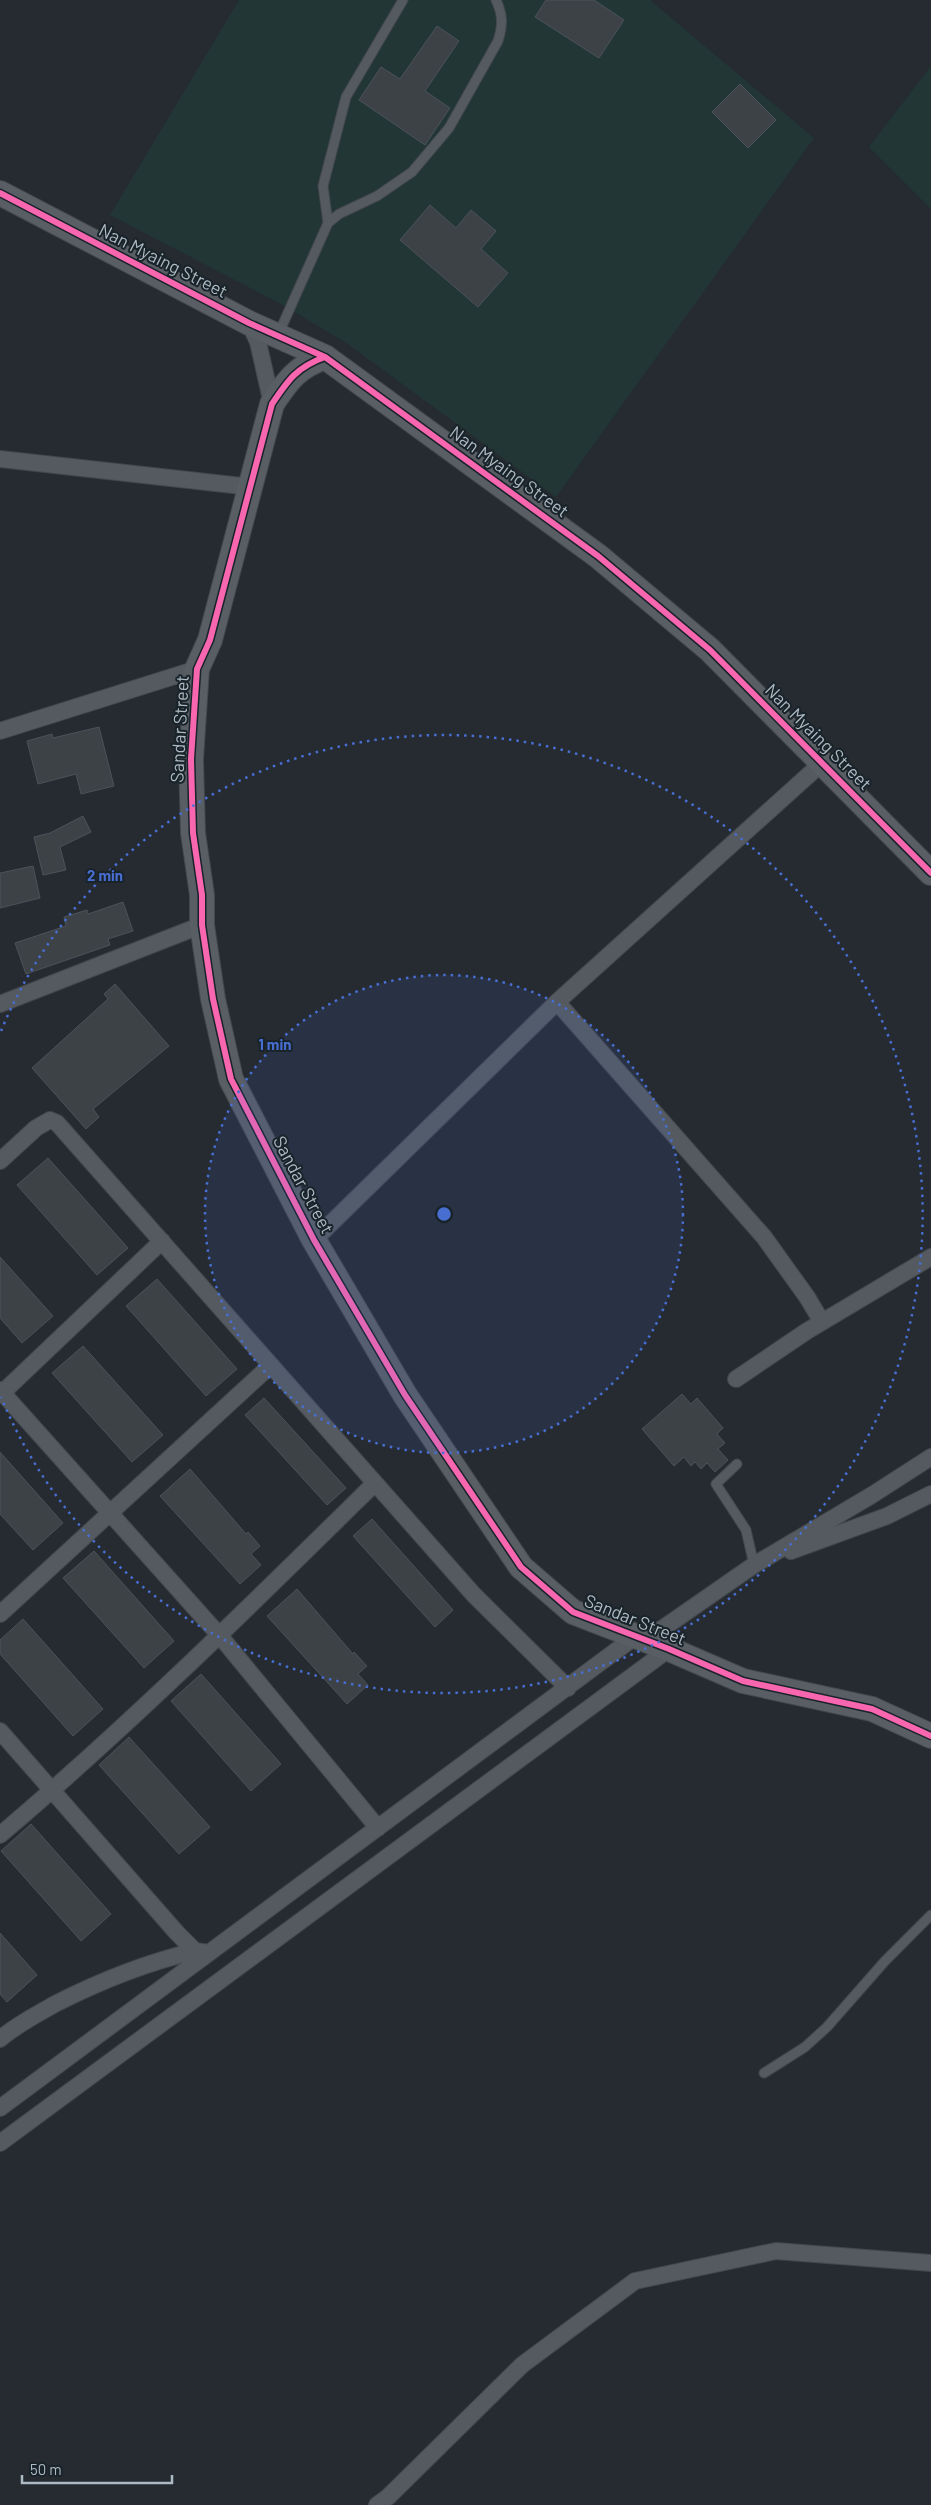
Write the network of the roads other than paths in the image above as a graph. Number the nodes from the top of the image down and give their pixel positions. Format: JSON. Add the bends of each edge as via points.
{"nodes":[{"id":1,"x":403,"y":0,"type":"edge"},
{"id":2,"x":496,"y":0,"type":"edge"},
{"id":3,"x":0,"y":192,"type":"edge"},
{"id":4,"x":328,"y":223,"type":"junction"},
{"id":5,"x":249,"y":323,"type":"junction"},
{"id":6,"x":278,"y":335,"type":"junction"},
{"id":7,"x":325,"y":357,"type":"junction"},
{"id":8,"x":272,"y":404,"type":"junction"},
{"id":9,"x":0,"y":460,"type":"edge"},
{"id":10,"x":251,"y":487,"type":"junction"},
{"id":11,"x":197,"y":669,"type":"junction"},
{"id":12,"x":0,"y":731,"type":"edge"},
{"id":13,"x":823,"y":762,"type":"junction"},
{"id":14,"x":931,"y":873,"type":"edge"},
{"id":15,"x":202,"y":925,"type":"junction"},
{"id":16,"x":557,"y":1002,"type":"junction"},
{"id":17,"x":0,"y":1004,"type":"edge"},
{"id":18,"x":0,"y":1161,"type":"edge"},
{"id":19,"x":314,"y":1240,"type":"junction"},
{"id":20,"x":162,"y":1241,"type":"junction"},
{"id":21,"x":931,"y":1257,"type":"edge"},
{"id":22,"x":822,"y":1322,"type":"junction"},
{"id":23,"x":271,"y":1365,"type":"junction"},
{"id":24,"x":736,"y":1379,"type":"dead end"},
{"id":25,"x":1,"y":1393,"type":"edge"},
{"id":26,"x":931,"y":1456,"type":"edge"},
{"id":27,"x":737,"y":1464,"type":"dead end"},
{"id":28,"x":375,"y":1483,"type":"junction"},
{"id":29,"x":931,"y":1494,"type":"edge"},
{"id":30,"x":110,"y":1511,"type":"junction"},
{"id":31,"x":754,"y":1565,"type":"junction"},
{"id":32,"x":0,"y":1614,"type":"edge"},
{"id":33,"x":220,"y":1636,"type":"junction"},
{"id":34,"x":641,"y":1638,"type":"junction"},
{"id":35,"x":669,"y":1649,"type":"junction"},
{"id":36,"x":568,"y":1688,"type":"junction"},
{"id":37,"x":0,"y":1731,"type":"edge"},
{"id":38,"x":931,"y":1736,"type":"edge"},
{"id":39,"x":53,"y":1790,"type":"junction"},
{"id":40,"x":378,"y":1828,"type":"junction"},
{"id":41,"x":0,"y":1835,"type":"edge"},
{"id":42,"x":931,"y":1915,"type":"edge"},
{"id":43,"x":202,"y":1952,"type":"junction"},
{"id":44,"x":0,"y":2038,"type":"edge"},
{"id":45,"x":764,"y":2073,"type":"dead end"},
{"id":46,"x":0,"y":2108,"type":"edge"},
{"id":47,"x":0,"y":2143,"type":"edge"},
{"id":48,"x":931,"y":2263,"type":"edge"},
{"id":49,"x":377,"y":2505,"type":"edge"}],
"edges":[{"from":1,"to":4,"type":"lane","via":[[346,97],[323,186]]},
{"from":2,"to":4,"type":"lane","via":[[502,12],[498,41],[449,128],[412,172]]},
{"from":3,"to":5,"type":"street","name":"Nan Myaing Street"},
{"from":4,"to":6,"type":"lane"},
{"from":5,"to":6,"type":"street","name":"Nan Myaing Street"},
{"from":5,"to":8,"type":"street","via":[[258,342]]},
{"from":6,"to":7,"type":"street","name":"Nan Myaing Street"},
{"from":7,"to":8,"type":"street","name":"Sandar Street","via":[[307,364],[289,378]]},
{"from":7,"to":13,"type":"street","name":"Nan Myaing Street","via":[[598,556],[710,650]]},
{"from":8,"to":10,"type":"street","name":"Sandar Street"},
{"from":9,"to":10,"type":"street"},
{"from":10,"to":11,"type":"street","name":"Sandar Street","via":[[210,640]]},
{"from":11,"to":12,"type":"street"},
{"from":11,"to":15,"type":"street","name":"Sandar Street","via":[[191,759],[193,833],[202,895]]},
{"from":13,"to":14,"type":"street","name":"Nan Myaing Street"},
{"from":13,"to":16,"type":"street"},
{"from":15,"to":17,"type":"street"},
{"from":15,"to":19,"type":"street","name":"Sandar Street","via":[[213,1000],[232,1079]]},
{"from":16,"to":19,"type":"street"},
{"from":16,"to":22,"type":"street","via":[[764,1237],[808,1297]]},
{"from":18,"to":20,"type":"street","via":[[36,1128],[50,1120],[57,1123]]},
{"from":19,"to":34,"type":"street","name":"Sandar Street","via":[[405,1396],[521,1567],[573,1612]]},
{"from":20,"to":23,"type":"street"},
{"from":20,"to":25,"type":"street"},
{"from":21,"to":22,"type":"street"},
{"from":22,"to":24,"type":"street"},
{"from":23,"to":28,"type":"street"},
{"from":23,"to":30,"type":"street"},
{"from":25,"to":30,"type":"street"},
{"from":26,"to":31,"type":"street"},
{"from":27,"to":31,"type":"lane","via":[[716,1484],[746,1530]]},
{"from":28,"to":33,"type":"street"},
{"from":28,"to":36,"type":"street","via":[[474,1595]]},
{"from":29,"to":31,"type":"street","via":[[887,1516]]},
{"from":30,"to":32,"type":"street"},
{"from":30,"to":33,"type":"street"},
{"from":31,"to":34,"type":"street"},
{"from":33,"to":39,"type":"street"},
{"from":33,"to":40,"type":"street"},
{"from":34,"to":35,"type":"street","name":"Sandar Street"},
{"from":34,"to":36,"type":"street"},
{"from":35,"to":38,"type":"street","name":"Sandar Street","via":[[743,1681],[872,1709]]},
{"from":35,"to":47,"type":"street"},
{"from":36,"to":40,"type":"street"},
{"from":37,"to":39,"type":"street"},
{"from":39,"to":41,"type":"street"},
{"from":39,"to":43,"type":"street"},
{"from":40,"to":43,"type":"street"},
{"from":42,"to":45,"type":"lane","via":[[827,2027],[805,2047]]},
{"from":43,"to":44,"type":"street","via":[[158,1960],[109,1978],[30,2018]]},
{"from":43,"to":46,"type":"street"},
{"from":48,"to":49,"type":"street","via":[[776,2252],[635,2281],[522,2365]]}]}
